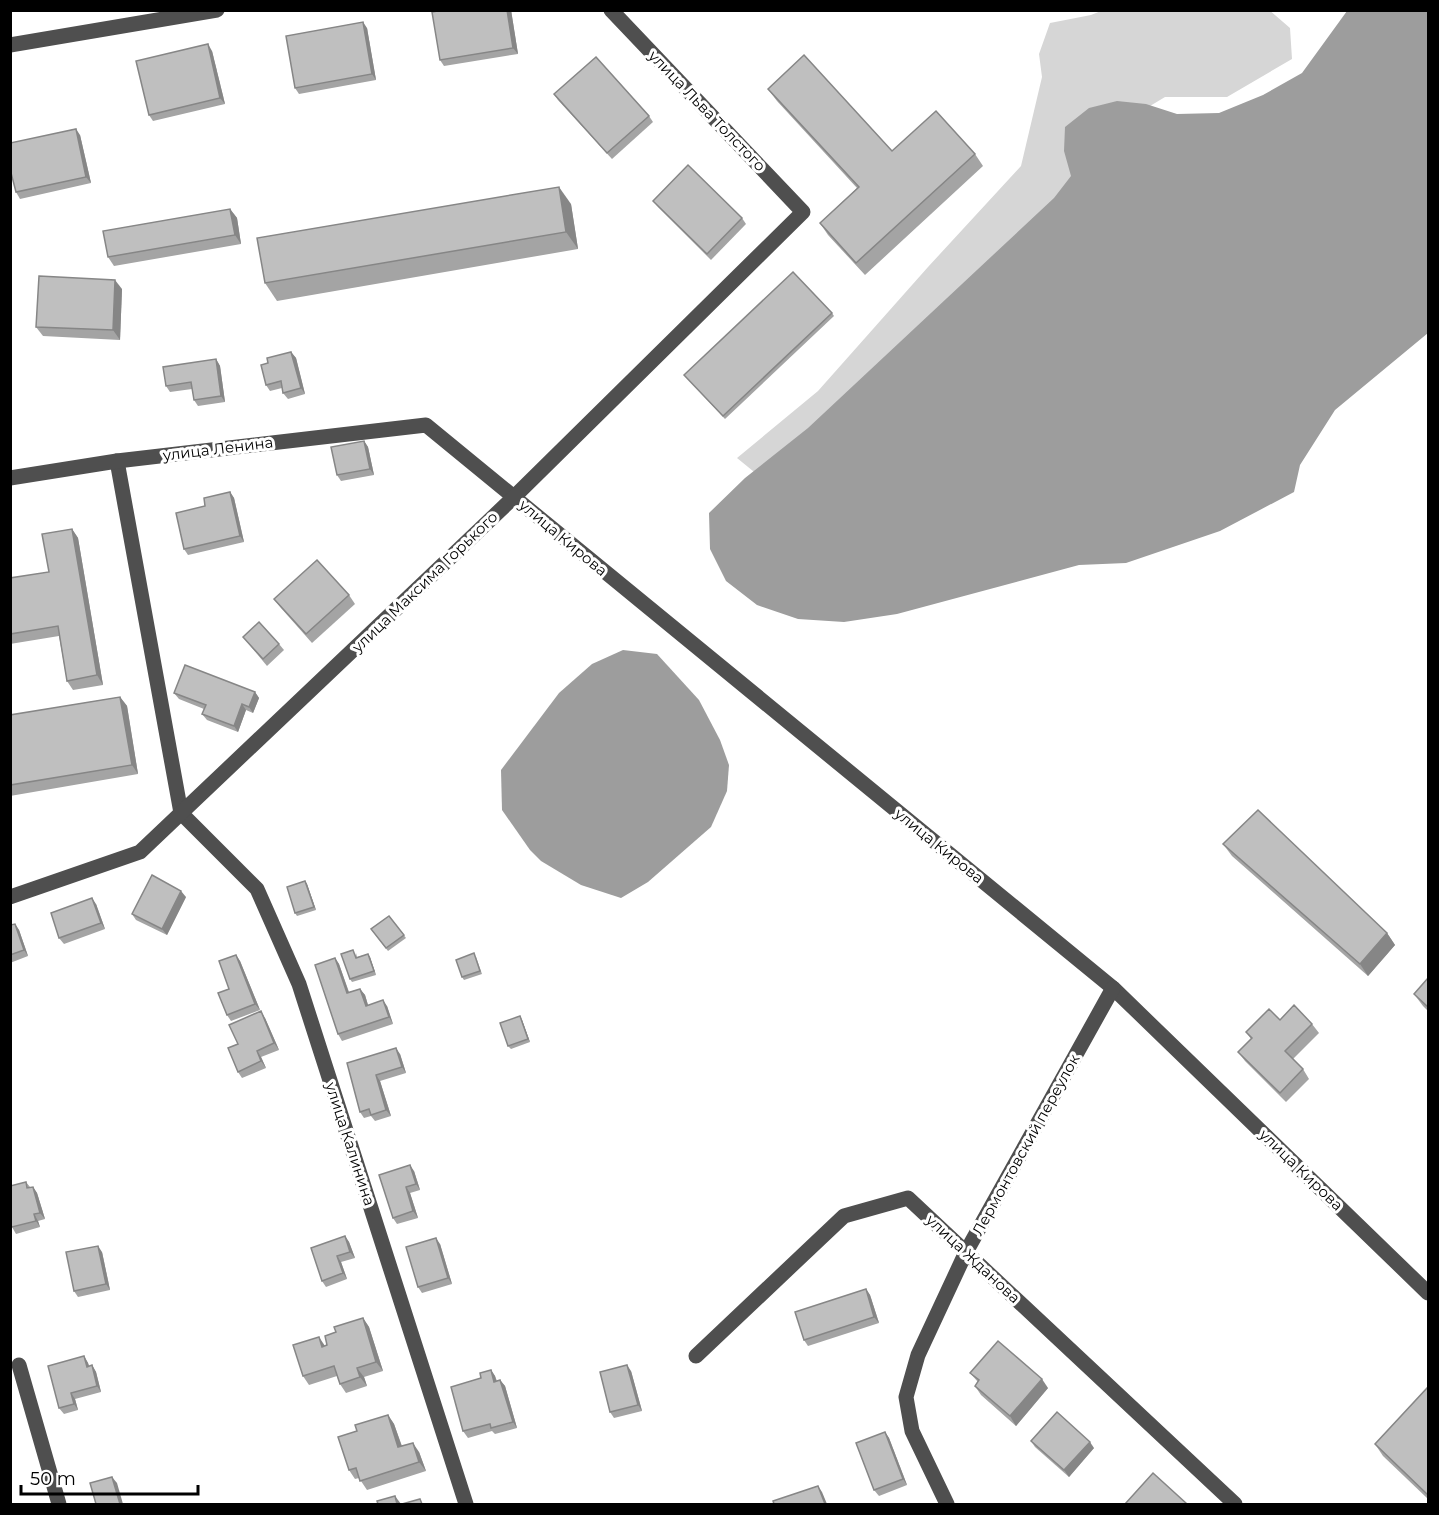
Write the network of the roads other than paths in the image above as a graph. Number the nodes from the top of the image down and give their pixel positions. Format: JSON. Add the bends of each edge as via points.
{"nodes":[{"id":1,"x":217,"y":10,"type":"edge"},
{"id":2,"x":611,"y":10,"type":"edge"},
{"id":3,"x":10,"y":45,"type":"edge"},
{"id":4,"x":803,"y":212,"type":"joint"},
{"id":5,"x":426,"y":425,"type":"joint"},
{"id":6,"x":117,"y":461,"type":"junction"},
{"id":7,"x":10,"y":478,"type":"edge"},
{"id":8,"x":514,"y":497,"type":"junction"},
{"id":9,"x":181,"y":813,"type":"junction"},
{"id":10,"x":10,"y":897,"type":"edge"},
{"id":11,"x":1113,"y":988,"type":"junction"},
{"id":12,"x":966,"y":1252,"type":"junction"},
{"id":13,"x":1428,"y":1293,"type":"edge"},
{"id":14,"x":696,"y":1356,"type":"dead end"},
{"id":15,"x":19,"y":1365,"type":"dead end"},
{"id":16,"x":59,"y":1504,"type":"edge"},
{"id":17,"x":466,"y":1504,"type":"edge"},
{"id":18,"x":947,"y":1504,"type":"edge"},
{"id":19,"x":1235,"y":1504,"type":"edge"}],
"edges":[{"from":1,"to":3,"type":"street"},
{"from":2,"to":4,"type":"street","name":"улица Льва Толстого"},
{"from":4,"to":8,"type":"street","name":"улица Максима Горького"},
{"from":5,"to":6,"type":"street","name":"улица Ленина"},
{"from":5,"to":8,"type":"street","name":"улица Кирова"},
{"from":6,"to":7,"type":"street","name":"улица Ленина"},
{"from":6,"to":9,"type":"street"},
{"from":8,"to":9,"type":"street","name":"улица Максима Горького"},
{"from":8,"to":11,"type":"street","name":"улица Кирова"},
{"from":9,"to":10,"type":"street","name":"улица Максима Горького","via":[[140,852]]},
{"from":9,"to":17,"type":"street","name":"улица Калинина","via":[[257,890],[299,984]]},
{"from":11,"to":12,"type":"street","name":"Лермонтовский переулок"},
{"from":11,"to":13,"type":"street","name":"улица Кирова"},
{"from":12,"to":14,"type":"street","name":"улица Жданова","via":[[908,1198],[844,1216]]},
{"from":12,"to":18,"type":"street","name":"Лермонтовский переулок","via":[[918,1355],[906,1397],[912,1431]]},
{"from":12,"to":19,"type":"street","name":"улица Жданова"},
{"from":15,"to":16,"type":"street"}]}
